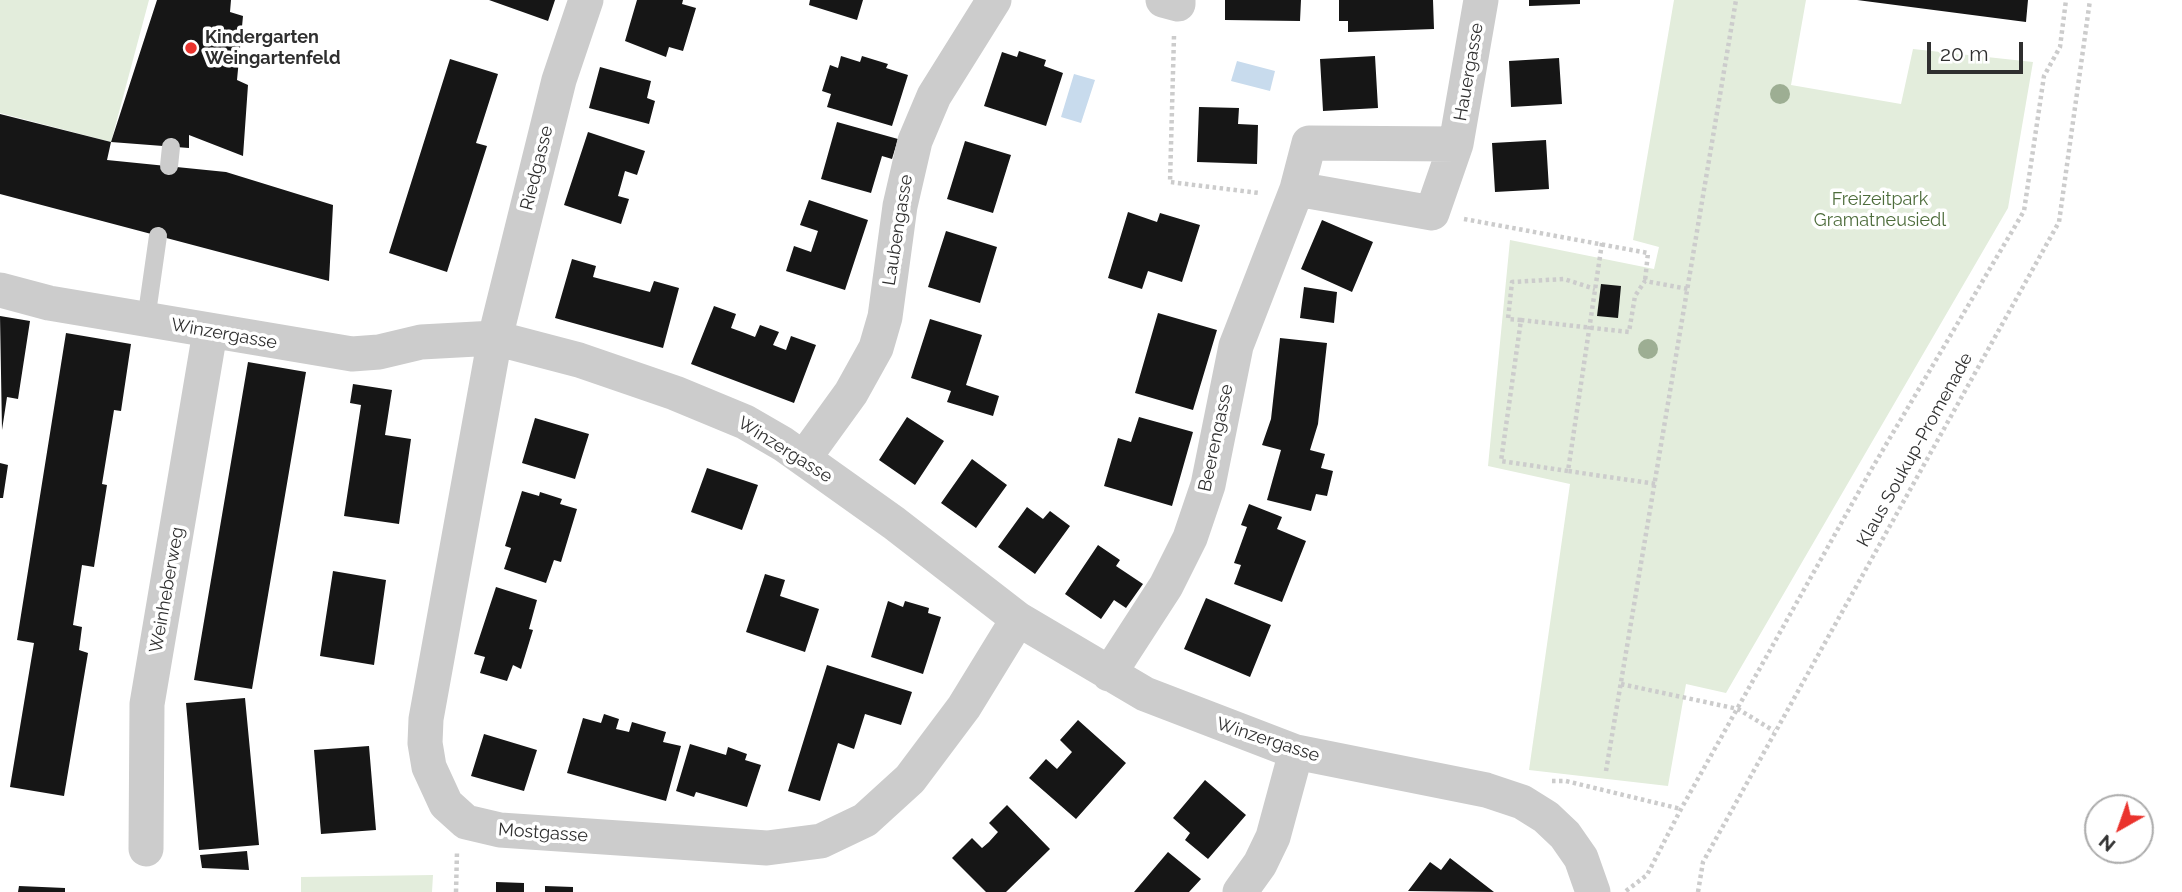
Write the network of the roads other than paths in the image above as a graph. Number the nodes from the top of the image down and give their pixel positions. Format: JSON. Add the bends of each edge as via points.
{"nodes":[{"id":1,"x":586,"y":0,"type":"edge"},
{"id":2,"x":994,"y":0,"type":"edge"},
{"id":3,"x":1482,"y":0,"type":"edge"},
{"id":4,"x":1456,"y":144,"type":"junction"},
{"id":5,"x":172,"y":147,"type":"dead end"},
{"id":6,"x":169,"y":166,"type":"dead end"},
{"id":7,"x":1297,"y":188,"type":"junction"},
{"id":8,"x":158,"y":236,"type":"dead end"},
{"id":9,"x":0,"y":290,"type":"edge"},
{"id":10,"x":146,"y":320,"type":"junction"},
{"id":11,"x":210,"y":332,"type":"junction"},
{"id":12,"x":495,"y":338,"type":"junction"},
{"id":13,"x":804,"y":458,"type":"junction"},
{"id":14,"x":1017,"y":619,"type":"junction"},
{"id":15,"x":1109,"y":674,"type":"junction"},
{"id":16,"x":1296,"y":752,"type":"junction"},
{"id":17,"x":146,"y":849,"type":"dead end"},
{"id":18,"x":1240,"y":892,"type":"edge"},
{"id":19,"x":1593,"y":892,"type":"edge"}],
"edges":[{"from":1,"to":12,"type":"street","name":"Riedgasse","via":[[559,80]]},
{"from":2,"to":13,"type":"street","name":"Laubengasse","via":[[934,96],[915,141],[876,348],[851,393]]},
{"from":3,"to":4,"type":"street","name":"Hauergasse"},
{"from":4,"to":7,"type":"street","name":"Beerengasse","via":[[1309,143]]},
{"from":4,"to":7,"type":"street","via":[[1432,213]]},
{"from":5,"to":6,"type":"lane"},
{"from":7,"to":15,"type":"street","name":"Beerengasse","via":[[1236,346],[1208,485],[1191,538]]},
{"from":8,"to":10,"type":"lane"},
{"from":9,"to":10,"type":"street","name":"Winzergasse"},
{"from":10,"to":11,"type":"street","name":"Winzergasse"},
{"from":11,"to":12,"type":"street","name":"Winzergasse","via":[[359,354],[421,342]]},
{"from":11,"to":17,"type":"street","name":"Weinheberweg","via":[[147,704]]},
{"from":12,"to":13,"type":"street","name":"Winzergasse","via":[[579,360],[687,398],[745,422]]},
{"from":12,"to":14,"type":"street","name":"Mostgasse","via":[[424,732],[438,791],[466,821],[500,830],[767,848],[830,838],[865,820],[922,765],[964,707]]},
{"from":13,"to":14,"type":"street","name":"Winzergasse"},
{"from":14,"to":15,"type":"street","name":"Winzergasse"},
{"from":15,"to":16,"type":"street","name":"Winzergasse","via":[[1171,706]]},
{"from":16,"to":18,"type":"street","via":[[1273,837]]},
{"from":16,"to":19,"type":"street","name":"Winzergasse","via":[[1510,797],[1535,809],[1565,835],[1581,858]]}]}
